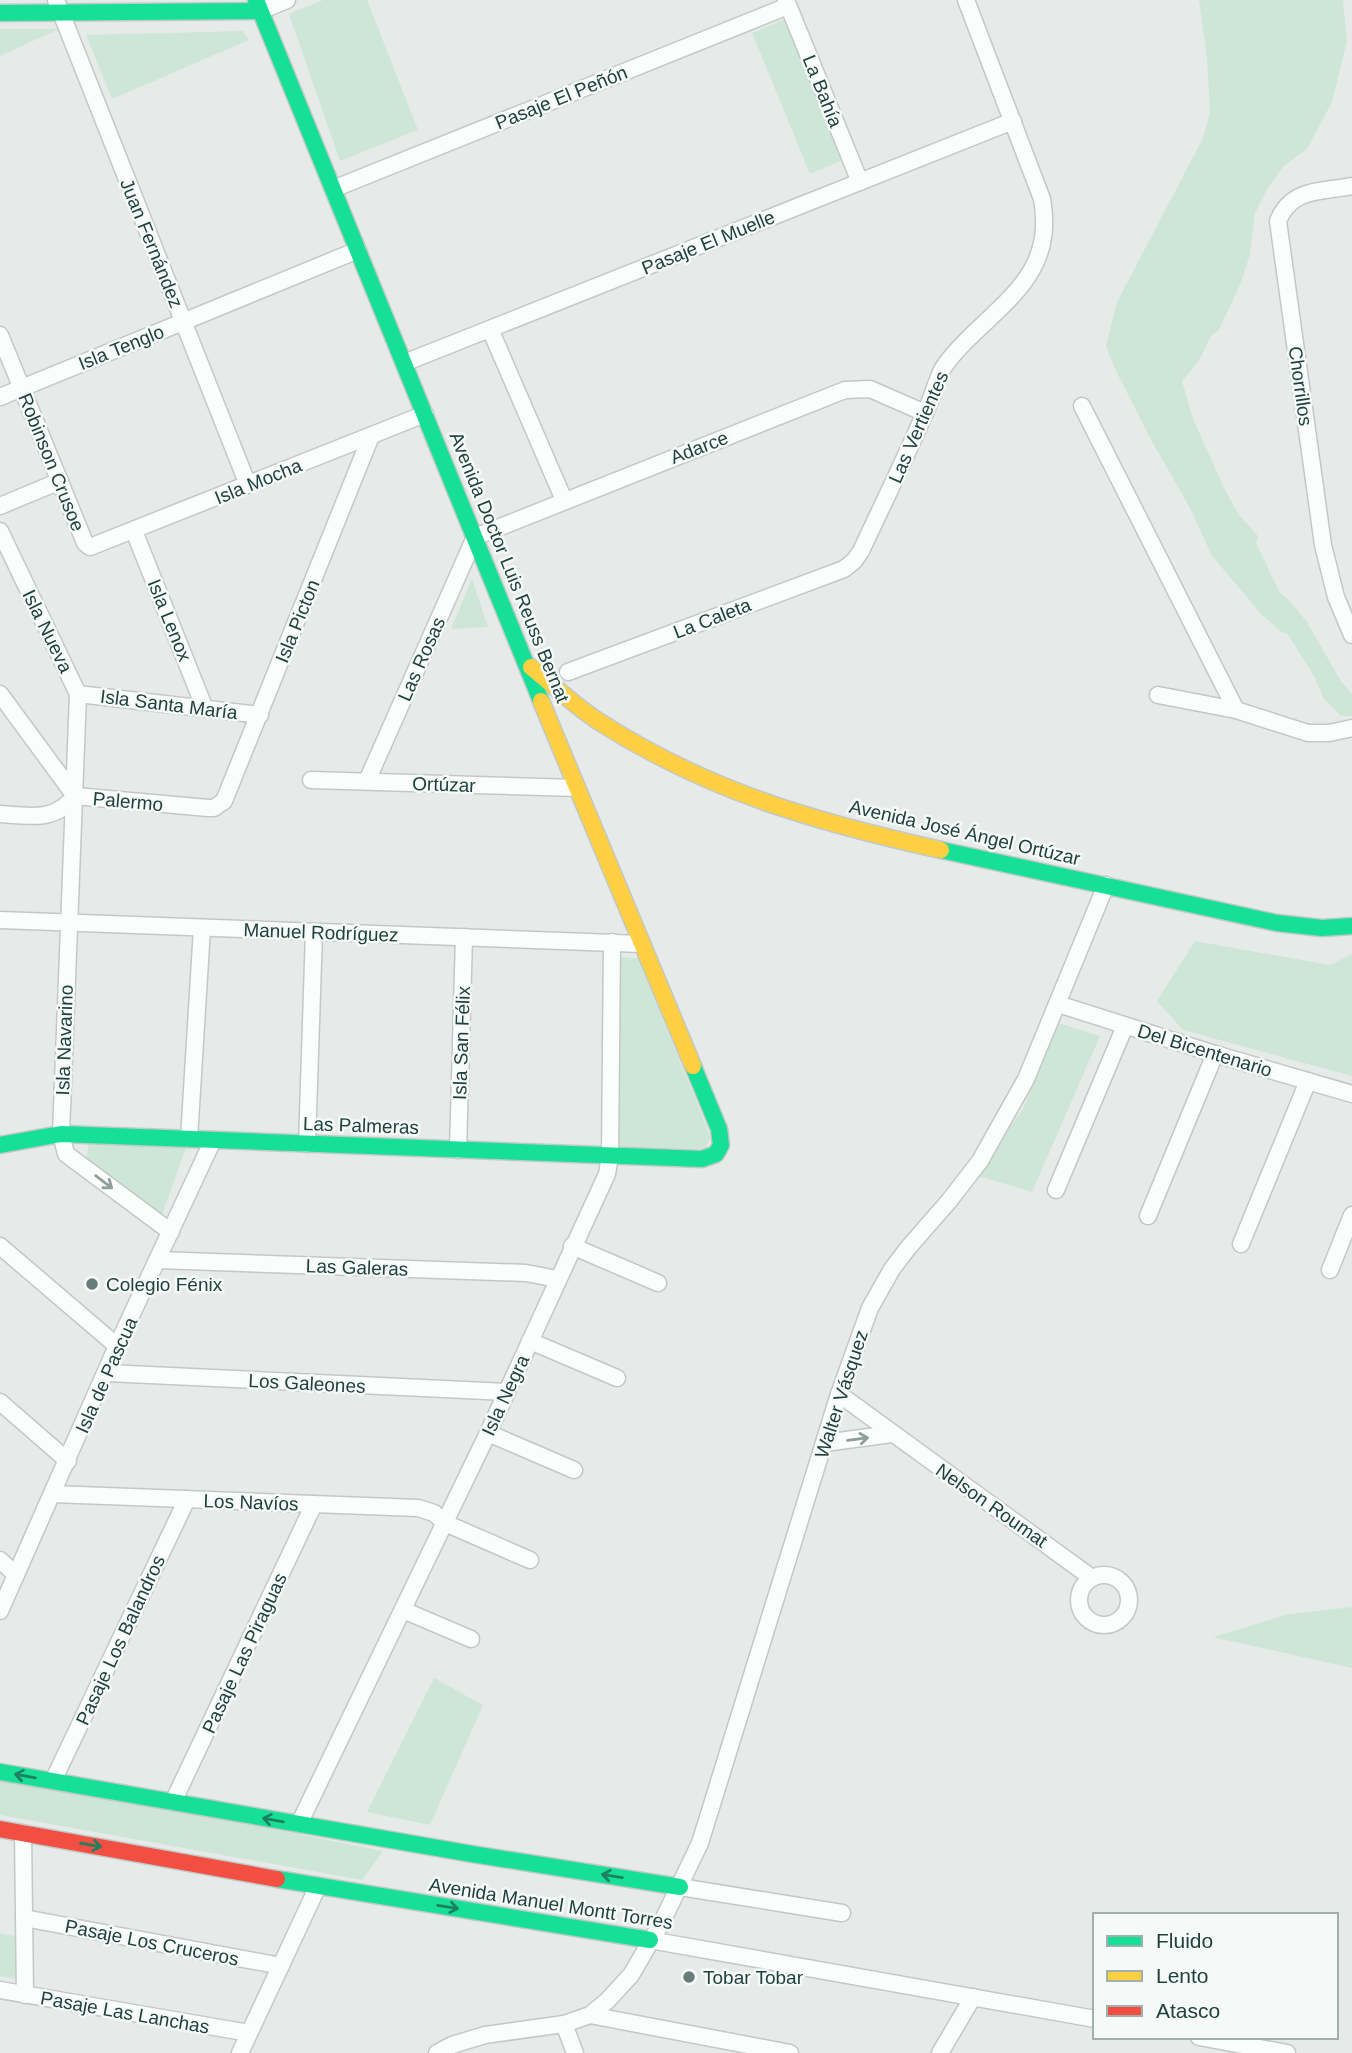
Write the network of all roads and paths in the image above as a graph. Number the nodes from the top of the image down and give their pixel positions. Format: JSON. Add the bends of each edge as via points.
{"nodes":[{"id":1,"x":287,"y":0,"type":"edge"},
{"id":2,"x":966,"y":0,"type":"edge"},
{"id":3,"x":787,"y":3,"type":"edge"},
{"id":4,"x":258,"y":5,"type":"edge"},
{"id":5,"x":58,"y":6,"type":"edge"},
{"id":6,"x":0,"y":13,"type":"edge"},
{"id":7,"x":1013,"y":121,"type":"junction"},
{"id":8,"x":860,"y":182,"type":"junction"},
{"id":9,"x":1352,"y":186,"type":"edge"},
{"id":10,"x":333,"y":189,"type":"junction"},
{"id":11,"x":358,"y":250,"type":"junction"},
{"id":12,"x":183,"y":322,"type":"junction"},
{"id":13,"x":490,"y":329,"type":"junction"},
{"id":14,"x":0,"y":335,"type":"edge"},
{"id":15,"x":404,"y":363,"type":"junction"},
{"id":16,"x":22,"y":388,"type":"junction"},
{"id":17,"x":0,"y":397,"type":"edge"},
{"id":18,"x":1082,"y":406,"type":"dead end"},
{"id":19,"x":925,"y":413,"type":"junction"},
{"id":20,"x":425,"y":414,"type":"junction"},
{"id":21,"x":371,"y":436,"type":"junction"},
{"id":22,"x":60,"y":481,"type":"junction"},
{"id":23,"x":248,"y":485,"type":"junction"},
{"id":24,"x":564,"y":500,"type":"junction"},
{"id":25,"x":0,"y":506,"type":"edge"},
{"id":26,"x":0,"y":531,"type":"edge"},
{"id":27,"x":134,"y":531,"type":"junction"},
{"id":28,"x":475,"y":537,"type":"junction"},
{"id":29,"x":90,"y":547,"type":"joint"},
{"id":30,"x":854,"y":561,"type":"joint"},
{"id":31,"x":1352,"y":635,"type":"edge"},
{"id":32,"x":525,"y":661,"type":"junction"},
{"id":33,"x":568,"y":672,"type":"dead end"},
{"id":34,"x":0,"y":694,"type":"edge"},
{"id":35,"x":78,"y":694,"type":"junction"},
{"id":36,"x":1158,"y":695,"type":"dead end"},
{"id":37,"x":205,"y":709,"type":"junction"},
{"id":38,"x":1236,"y":710,"type":"junction"},
{"id":39,"x":260,"y":715,"type":"junction"},
{"id":40,"x":1352,"y":728,"type":"edge"},
{"id":41,"x":312,"y":780,"type":"dead end"},
{"id":42,"x":367,"y":781,"type":"junction"},
{"id":43,"x":577,"y":788,"type":"junction"},
{"id":44,"x":75,"y":796,"type":"junction"},
{"id":45,"x":220,"y":805,"type":"joint"},
{"id":46,"x":0,"y":814,"type":"edge"},
{"id":47,"x":1106,"y":885,"type":"junction"},
{"id":48,"x":0,"y":920,"type":"edge"},
{"id":49,"x":69,"y":923,"type":"junction"},
{"id":50,"x":1352,"y":926,"type":"edge"},
{"id":51,"x":202,"y":928,"type":"junction"},
{"id":52,"x":314,"y":932,"type":"junction"},
{"id":53,"x":464,"y":937,"type":"junction"},
{"id":54,"x":612,"y":942,"type":"junction"},
{"id":55,"x":641,"y":944,"type":"junction"},
{"id":56,"x":1058,"y":1004,"type":"junction"},
{"id":57,"x":1125,"y":1026,"type":"junction"},
{"id":58,"x":1214,"y":1054,"type":"junction"},
{"id":59,"x":1308,"y":1081,"type":"junction"},
{"id":60,"x":1352,"y":1094,"type":"edge"},
{"id":61,"x":61,"y":1134,"type":"junction"},
{"id":62,"x":189,"y":1139,"type":"junction"},
{"id":63,"x":213,"y":1140,"type":"junction"},
{"id":64,"x":307,"y":1144,"type":"junction"},
{"id":65,"x":0,"y":1145,"type":"edge"},
{"id":66,"x":458,"y":1150,"type":"junction"},
{"id":67,"x":719,"y":1150,"type":"joint"},
{"id":68,"x":610,"y":1156,"type":"junction"},
{"id":69,"x":1056,"y":1190,"type":"dead end"},
{"id":70,"x":1352,"y":1215,"type":"edge"},
{"id":71,"x":1148,"y":1216,"type":"dead end"},
{"id":72,"x":171,"y":1232,"type":"junction"},
{"id":73,"x":1241,"y":1244,"type":"dead end"},
{"id":74,"x":0,"y":1246,"type":"edge"},
{"id":75,"x":572,"y":1246,"type":"junction"},
{"id":76,"x":157,"y":1260,"type":"junction"},
{"id":77,"x":1330,"y":1270,"type":"dead end"},
{"id":78,"x":557,"y":1279,"type":"junction"},
{"id":79,"x":658,"y":1283,"type":"dead end"},
{"id":80,"x":530,"y":1341,"type":"junction"},
{"id":81,"x":117,"y":1346,"type":"junction"},
{"id":82,"x":107,"y":1373,"type":"junction"},
{"id":83,"x":617,"y":1378,"type":"dead end"},
{"id":84,"x":507,"y":1392,"type":"junction"},
{"id":85,"x":839,"y":1394,"type":"junction"},
{"id":86,"x":0,"y":1402,"type":"edge"},
{"id":87,"x":488,"y":1433,"type":"junction"},
{"id":88,"x":892,"y":1434,"type":"junction"},
{"id":89,"x":824,"y":1444,"type":"junction"},
{"id":90,"x":68,"y":1461,"type":"junction"},
{"id":91,"x":574,"y":1470,"type":"dead end"},
{"id":92,"x":53,"y":1494,"type":"junction"},
{"id":93,"x":187,"y":1499,"type":"junction"},
{"id":94,"x":314,"y":1504,"type":"junction"},
{"id":95,"x":445,"y":1523,"type":"junction"},
{"id":96,"x":0,"y":1560,"type":"edge"},
{"id":97,"x":530,"y":1560,"type":"dead end"},
{"id":98,"x":16,"y":1575,"type":"junction"},
{"id":99,"x":1092,"y":1578,"type":"dead end"},
{"id":100,"x":403,"y":1610,"type":"junction"},
{"id":101,"x":0,"y":1611,"type":"edge"},
{"id":102,"x":471,"y":1639,"type":"dead end"},
{"id":103,"x":0,"y":1772,"type":"edge"},
{"id":104,"x":53,"y":1781,"type":"junction"},
{"id":105,"x":173,"y":1802,"type":"junction"},
{"id":106,"x":299,"y":1824,"type":"junction"},
{"id":107,"x":0,"y":1829,"type":"edge"},
{"id":108,"x":23,"y":1833,"type":"junction"},
{"id":109,"x":317,"y":1886,"type":"junction"},
{"id":110,"x":680,"y":1887,"type":"junction"},
{"id":111,"x":842,"y":1913,"type":"dead end"},
{"id":112,"x":24,"y":1919,"type":"junction"},
{"id":113,"x":650,"y":1940,"type":"junction"},
{"id":114,"x":281,"y":1966,"type":"junction"},
{"id":115,"x":0,"y":1990,"type":"edge"},
{"id":116,"x":25,"y":1995,"type":"junction"},
{"id":117,"x":973,"y":1997,"type":"junction"},
{"id":118,"x":590,"y":2015,"type":"junction"},
{"id":119,"x":1093,"y":2019,"type":"edge"},
{"id":120,"x":564,"y":2024,"type":"junction"},
{"id":121,"x":249,"y":2033,"type":"junction"},
{"id":122,"x":1205,"y":2039,"type":"edge"},
{"id":123,"x":1230,"y":2048,"type":"edge"},
{"id":124,"x":748,"y":2049,"type":"edge"},
{"id":125,"x":240,"y":2053,"type":"edge"},
{"id":126,"x":437,"y":2053,"type":"edge"},
{"id":127,"x":575,"y":2053,"type":"edge"},
{"id":128,"x":790,"y":2053,"type":"edge"},
{"id":129,"x":940,"y":2053,"type":"edge"},
{"id":130,"x":1287,"y":2053,"type":"edge"}],
"edges":[{"from":1,"to":4,"type":"street"},
{"from":2,"to":7,"type":"street","name":"Las Vertientes"},
{"from":3,"to":8,"type":"street","name":"La Bahía"},
{"from":3,"to":10,"type":"street","name":"Pasaje El Peñón"},
{"from":4,"to":5,"type":"street"},
{"from":4,"to":10,"type":"street","name":"Avenida Doctor Luis Reuss Bernat"},
{"from":5,"to":6,"type":"street"},
{"from":5,"to":12,"type":"street","name":"Juan Fernández"},
{"from":7,"to":8,"type":"street","name":"Pasaje El Muelle"},
{"from":7,"to":19,"type":"street","name":"Las Vertientes","via":[[1042,199],[1045,227],[1040,254],[1017,292],[949,359]]},
{"from":8,"to":13,"type":"street","name":"Pasaje El Muelle"},
{"from":9,"to":31,"type":"street","name":"Chorrillos","via":[[1298,196],[1283,208],[1278,221],[1323,545],[1336,597]]},
{"from":10,"to":11,"type":"street","name":"Avenida Doctor Luis Reuss Bernat"},
{"from":11,"to":12,"type":"street","name":"Isla Tenglo"},
{"from":11,"to":15,"type":"street","name":"Avenida Doctor Luis Reuss Bernat"},
{"from":12,"to":16,"type":"street","name":"Isla Tenglo"},
{"from":12,"to":23,"type":"street","name":"Juan Fernández"},
{"from":13,"to":15,"type":"street","name":"Pasaje El Muelle"},
{"from":13,"to":24,"type":"street"},
{"from":14,"to":16,"type":"street","name":"Robinson Crusoe"},
{"from":15,"to":20,"type":"street","name":"Avenida Doctor Luis Reuss Bernat"},
{"from":16,"to":17,"type":"street","name":"Isla Tenglo"},
{"from":16,"to":22,"type":"street","name":"Robinson Crusoe"},
{"from":18,"to":38,"type":"street"},
{"from":19,"to":24,"type":"street","name":"Adarce","via":[[870,389],[845,390]]},
{"from":19,"to":30,"type":"street","name":"Las Vertientes"},
{"from":20,"to":21,"type":"street","name":"Isla Mocha"},
{"from":20,"to":28,"type":"street","name":"Avenida Doctor Luis Reuss Bernat"},
{"from":21,"to":23,"type":"street","name":"Isla Mocha"},
{"from":21,"to":39,"type":"street","name":"Isla Picton"},
{"from":22,"to":25,"type":"street"},
{"from":22,"to":29,"type":"street","name":"Robinson Crusoe"},
{"from":23,"to":27,"type":"street","name":"Isla Mocha"},
{"from":24,"to":28,"type":"street","name":"Adarce"},
{"from":26,"to":35,"type":"street","name":"Isla Nueva"},
{"from":27,"to":29,"type":"street","name":"Isla Mocha"},
{"from":27,"to":37,"type":"street","name":"Isla Lenox"},
{"from":28,"to":32,"type":"street","name":"Avenida Doctor Luis Reuss Bernat"},
{"from":28,"to":42,"type":"street","name":"Las Rosas"},
{"from":30,"to":33,"type":"street","name":"La Caleta","via":[[844,569]]},
{"from":32,"to":43,"type":"street","name":"Avenida Doctor Luis Reuss Bernat"},
{"from":32,"to":47,"type":"street","name":"Avenida José Ángel Ortúzar","via":[[615,733],[676,768],[732,792],[880,838]]},
{"from":34,"to":44,"type":"street"},
{"from":35,"to":37,"type":"street","name":"Isla Santa María"},
{"from":35,"to":44,"type":"street","name":"Isla Navarino"},
{"from":36,"to":38,"type":"street"},
{"from":37,"to":39,"type":"street","name":"Isla Santa María"},
{"from":38,"to":40,"type":"street","via":[[1308,733]]},
{"from":39,"to":45,"type":"street","name":"Isla Picton"},
{"from":41,"to":42,"type":"street","name":"Ortúzar"},
{"from":42,"to":43,"type":"street","name":"Ortúzar"},
{"from":43,"to":55,"type":"street","name":"Avenida Doctor Luis Reuss Bernat"},
{"from":44,"to":45,"type":"street","name":"Palermo","via":[[208,808]]},
{"from":44,"to":46,"type":"street","name":"Palermo","via":[[48,816]]},
{"from":44,"to":49,"type":"street","name":"Isla Navarino"},
{"from":47,"to":50,"type":"street","name":"Avenida José Ángel Ortúzar","via":[[1289,926]]},
{"from":47,"to":56,"type":"street","name":"Walter Vásquez"},
{"from":48,"to":49,"type":"street","name":"Manuel Rodríguez"},
{"from":49,"to":51,"type":"street","name":"Manuel Rodríguez"},
{"from":49,"to":61,"type":"street","name":"Isla Navarino"},
{"from":51,"to":52,"type":"street","name":"Manuel Rodríguez"},
{"from":51,"to":62,"type":"street"},
{"from":52,"to":53,"type":"street","name":"Manuel Rodríguez"},
{"from":52,"to":64,"type":"street"},
{"from":53,"to":54,"type":"street","name":"Manuel Rodríguez"},
{"from":53,"to":66,"type":"street","name":"Isla San Félix"},
{"from":54,"to":55,"type":"street","name":"Manuel Rodríguez"},
{"from":54,"to":68,"type":"street","name":"Isla Negra"},
{"from":55,"to":67,"type":"street","name":"Avenida Doctor Luis Reuss Bernat","via":[[719,1129]]},
{"from":56,"to":57,"type":"street","name":"Del Bicentenario"},
{"from":56,"to":85,"type":"street","name":"Walter Vásquez","via":[[1026,1079],[980,1161],[878,1292]]},
{"from":57,"to":58,"type":"street","name":"Del Bicentenario"},
{"from":57,"to":69,"type":"street"},
{"from":58,"to":59,"type":"street","name":"Del Bicentenario"},
{"from":58,"to":71,"type":"street"},
{"from":59,"to":60,"type":"street","name":"Del Bicentenario"},
{"from":59,"to":73,"type":"street"},
{"from":61,"to":62,"type":"street","name":"Las Palmeras"},
{"from":61,"to":65,"type":"street","name":"Las Palmeras"},
{"from":61,"to":72,"type":"street","one_way":true,"via":[[66,1154]]},
{"from":62,"to":63,"type":"street","name":"Las Palmeras"},
{"from":63,"to":64,"type":"street","name":"Las Palmeras"},
{"from":63,"to":72,"type":"street","name":"Isla de Pascua"},
{"from":64,"to":66,"type":"street","name":"Las Palmeras"},
{"from":66,"to":68,"type":"street","name":"Las Palmeras"},
{"from":67,"to":68,"type":"street","name":"Las Palmeras","via":[[702,1159]]},
{"from":68,"to":75,"type":"street","name":"Isla Negra","via":[[607,1174]]},
{"from":70,"to":77,"type":"street"},
{"from":72,"to":76,"type":"street","name":"Isla de Pascua"},
{"from":74,"to":81,"type":"street"},
{"from":75,"to":78,"type":"street","name":"Isla Negra"},
{"from":75,"to":79,"type":"street"},
{"from":76,"to":78,"type":"street","name":"Las Galeras","via":[[526,1273]]},
{"from":76,"to":81,"type":"street","name":"Isla de Pascua"},
{"from":78,"to":80,"type":"street","name":"Isla Negra"},
{"from":80,"to":83,"type":"street"},
{"from":80,"to":84,"type":"street","name":"Isla Negra"},
{"from":81,"to":82,"type":"street","name":"Isla de Pascua"},
{"from":82,"to":84,"type":"street","name":"Los Galeones"},
{"from":82,"to":90,"type":"street","name":"Isla de Pascua"},
{"from":84,"to":87,"type":"street","name":"Isla Negra"},
{"from":85,"to":88,"type":"street","name":"Nelson Roumat"},
{"from":85,"to":89,"type":"street","name":"Walter Vásquez"},
{"from":86,"to":90,"type":"street"},
{"from":87,"to":91,"type":"street"},
{"from":87,"to":95,"type":"street","name":"Isla Negra"},
{"from":89,"to":88,"type":"street","one_way":true},
{"from":88,"to":99,"type":"street","name":"Nelson Roumat"},
{"from":89,"to":110,"type":"street","name":"Walter Vásquez","via":[[700,1843]]},
{"from":90,"to":92,"type":"street","name":"Isla de Pascua"},
{"from":92,"to":93,"type":"street","name":"Los Navíos"},
{"from":92,"to":98,"type":"street","name":"Isla de Pascua"},
{"from":93,"to":94,"type":"street","name":"Los Navíos"},
{"from":93,"to":104,"type":"street","name":"Pasaje Los Balandros"},
{"from":94,"to":95,"type":"street","name":"Los Navíos","via":[[418,1508]]},
{"from":94,"to":105,"type":"street","name":"Pasaje Las Piraguas"},
{"from":95,"to":97,"type":"street","name":"Los Navíos"},
{"from":95,"to":100,"type":"street","name":"Isla Negra"},
{"from":96,"to":98,"type":"street"},
{"from":98,"to":101,"type":"street","name":"Isla de Pascua"},
{"from":100,"to":102,"type":"street"},
{"from":100,"to":106,"type":"street","name":"Isla Negra"},
{"from":104,"to":103,"type":"street","name":"Avenida Manuel Montt Torres","one_way":true},
{"from":104,"to":105,"type":"street","name":"Avenida Manuel Montt Torres"},
{"from":106,"to":105,"type":"street","name":"Avenida Manuel Montt Torres","one_way":true},
{"from":110,"to":106,"type":"street","name":"Avenida Manuel Montt Torres","one_way":true},
{"from":107,"to":108,"type":"street","name":"Avenida Manuel Montt Torres"},
{"from":108,"to":109,"type":"street","name":"Avenida Manuel Montt Torres","one_way":true},
{"from":108,"to":112,"type":"street"},
{"from":109,"to":113,"type":"street","name":"Avenida Manuel Montt Torres","one_way":true},
{"from":109,"to":114,"type":"street"},
{"from":110,"to":111,"type":"street","name":"Avenida Manuel Montt Torres"},
{"from":110,"to":113,"type":"street","name":"Walter Vásquez"},
{"from":112,"to":114,"type":"street","name":"Pasaje Los Cruceros"},
{"from":112,"to":116,"type":"street"},
{"from":113,"to":117,"type":"street","name":"Avenida Manuel Montt Torres"},
{"from":113,"to":118,"type":"street","name":"Walter Vásquez","via":[[631,1975]]},
{"from":114,"to":121,"type":"street"},
{"from":115,"to":116,"type":"street","name":"Pasaje Las Lanchas"},
{"from":116,"to":121,"type":"street","name":"Pasaje Las Lanchas"},
{"from":117,"to":119,"type":"street","name":"Avenida Manuel Montt Torres"},
{"from":117,"to":129,"type":"street"},
{"from":118,"to":120,"type":"street"},
{"from":118,"to":124,"type":"street"},
{"from":120,"to":126,"type":"street","via":[[485,2035]]},
{"from":120,"to":127,"type":"street"},
{"from":121,"to":125,"type":"street"},
{"from":122,"to":123,"type":"street"},
{"from":123,"to":130,"type":"street"},
{"from":124,"to":128,"type":"street"}]}
